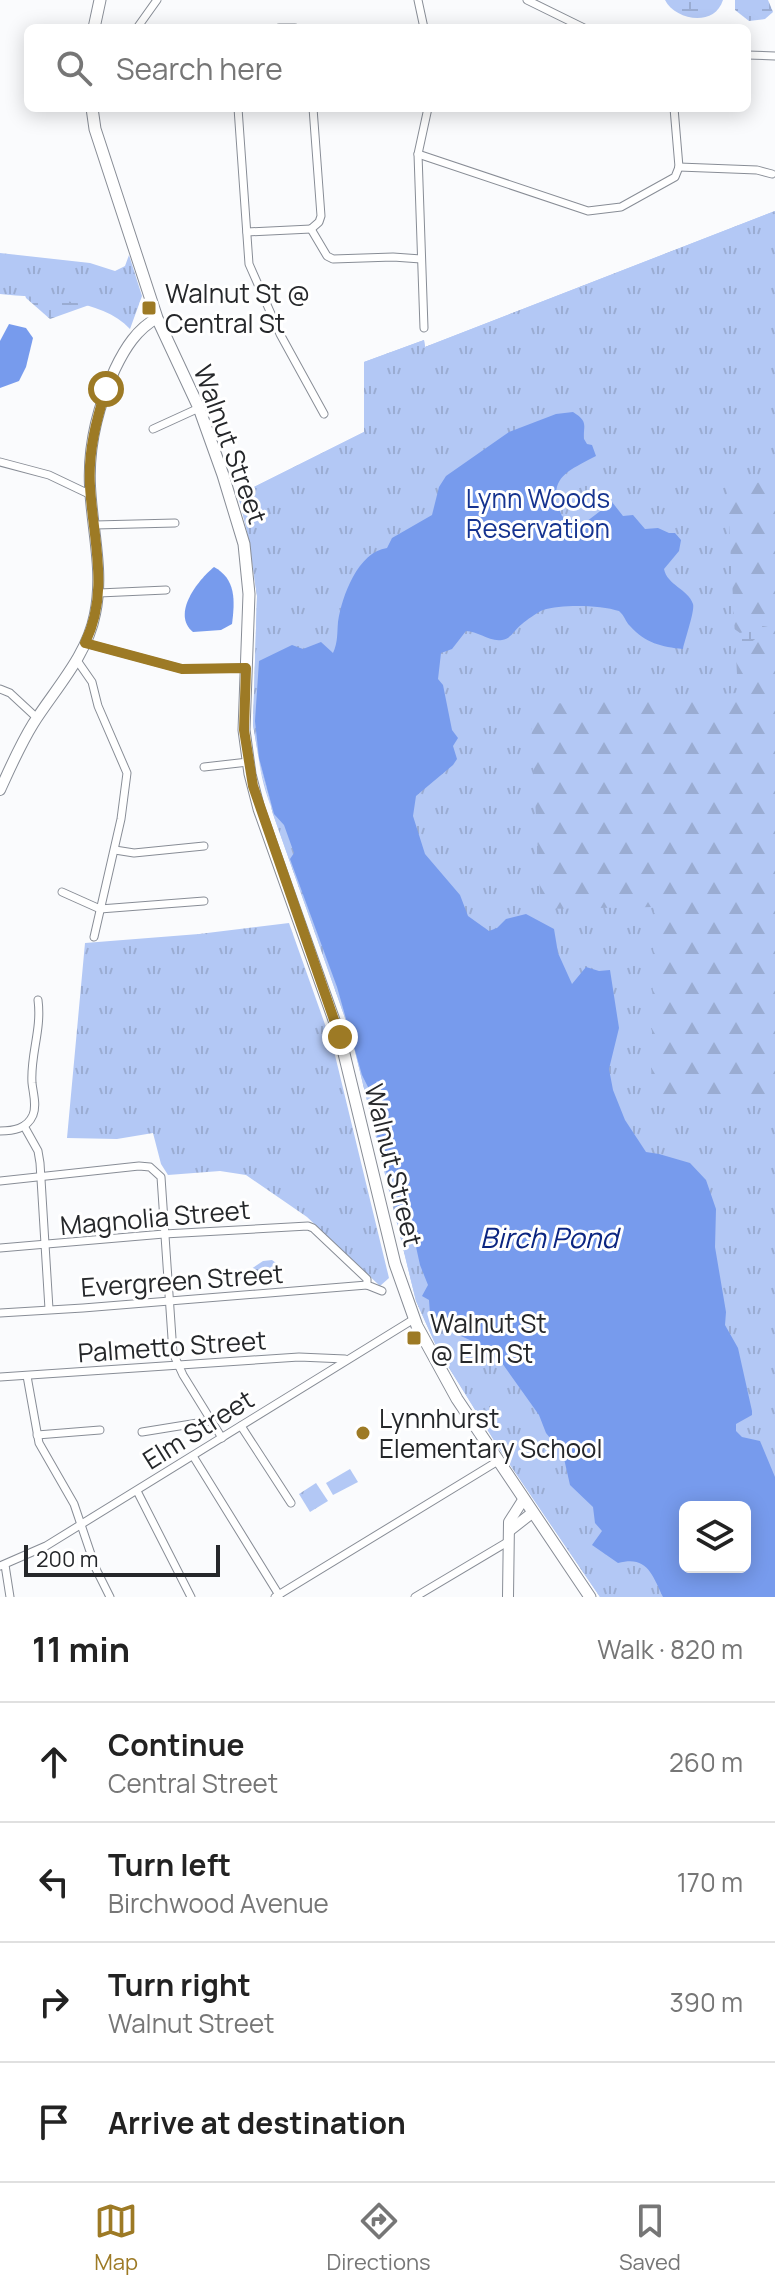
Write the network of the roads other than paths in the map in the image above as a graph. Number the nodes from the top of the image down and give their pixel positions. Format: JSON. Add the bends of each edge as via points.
{"nodes":[{"id":1,"x":100,"y":0,"type":"edge"},
{"id":2,"x":418,"y":0,"type":"edge"},
{"id":3,"x":527,"y":0,"type":"edge"},
{"id":4,"x":153,"y":3,"type":"edge"},
{"id":5,"x":95,"y":24,"type":"edge"},
{"id":6,"x":140,"y":24,"type":"edge"},
{"id":7,"x":423,"y":24,"type":"edge"},
{"id":8,"x":576,"y":24,"type":"edge"},
{"id":9,"x":751,"y":55,"type":"edge"},
{"id":10,"x":775,"y":56,"type":"edge"},
{"id":11,"x":93,"y":112,"type":"edge"},
{"id":12,"x":238,"y":112,"type":"edge"},
{"id":13,"x":313,"y":112,"type":"edge"},
{"id":14,"x":427,"y":112,"type":"edge"},
{"id":15,"x":674,"y":112,"type":"edge"},
{"id":16,"x":418,"y":154,"type":"junction"},
{"id":17,"x":679,"y":167,"type":"junction"},
{"id":18,"x":772,"y":174,"type":"dead end"},
{"id":19,"x":311,"y":229,"type":"junction"},
{"id":20,"x":247,"y":232,"type":"junction"},
{"id":21,"x":421,"y":259,"type":"junction"},
{"id":22,"x":157,"y":318,"type":"junction"},
{"id":23,"x":424,"y":328,"type":"dead end"},
{"id":24,"x":199,"y":408,"type":"junction"},
{"id":25,"x":324,"y":414,"type":"dead end"},
{"id":26,"x":153,"y":429,"type":"dead end"},
{"id":27,"x":0,"y":462,"type":"edge"},
{"id":28,"x":91,"y":495,"type":"junction"},
{"id":29,"x":175,"y":523,"type":"dead end"},
{"id":30,"x":95,"y":525,"type":"junction"},
{"id":31,"x":166,"y":590,"type":"dead end"},
{"id":32,"x":99,"y":593,"type":"junction"},
{"id":33,"x":85,"y":643,"type":"junction"},
{"id":34,"x":76,"y":659,"type":"junction"},
{"id":35,"x":246,"y":668,"type":"junction"},
{"id":36,"x":0,"y":689,"type":"edge"},
{"id":37,"x":37,"y":718,"type":"junction"},
{"id":38,"x":248,"y":762,"type":"junction"},
{"id":39,"x":204,"y":767,"type":"dead end"},
{"id":40,"x":1,"y":787,"type":"edge"},
{"id":41,"x":204,"y":846,"type":"dead end"},
{"id":42,"x":115,"y":850,"type":"junction"},
{"id":43,"x":62,"y":892,"type":"dead end"},
{"id":44,"x":204,"y":901,"type":"dead end"},
{"id":45,"x":100,"y":909,"type":"junction"},
{"id":46,"x":94,"y":937,"type":"dead end"},
{"id":47,"x":38,"y":1000,"type":"dead end"},
{"id":48,"x":24,"y":1126,"type":"junction"},
{"id":49,"x":0,"y":1131,"type":"edge"},
{"id":50,"x":40,"y":1178,"type":"junction"},
{"id":51,"x":0,"y":1181,"type":"edge"},
{"id":52,"x":164,"y":1234,"type":"junction"},
{"id":53,"x":45,"y":1245,"type":"junction"},
{"id":54,"x":0,"y":1248,"type":"edge"},
{"id":55,"x":367,"y":1285,"type":"junction"},
{"id":56,"x":382,"y":1291,"type":"dead end"},
{"id":57,"x":168,"y":1301,"type":"junction"},
{"id":58,"x":49,"y":1309,"type":"junction"},
{"id":59,"x":0,"y":1313,"type":"edge"},
{"id":60,"x":414,"y":1319,"type":"junction"},
{"id":61,"x":347,"y":1360,"type":"junction"},
{"id":62,"x":178,"y":1366,"type":"junction"},
{"id":63,"x":27,"y":1376,"type":"junction"},
{"id":64,"x":0,"y":1377,"type":"edge"},
{"id":65,"x":210,"y":1421,"type":"junction"},
{"id":66,"x":241,"y":1426,"type":"junction"},
{"id":67,"x":100,"y":1430,"type":"dead end"},
{"id":68,"x":142,"y":1432,"type":"dead end"},
{"id":69,"x":37,"y":1435,"type":"junction"},
{"id":70,"x":222,"y":1438,"type":"junction"},
{"id":71,"x":193,"y":1456,"type":"junction"},
{"id":72,"x":498,"y":1461,"type":"junction"},
{"id":73,"x":137,"y":1491,"type":"junction"},
{"id":74,"x":523,"y":1500,"type":"junction"},
{"id":75,"x":291,"y":1503,"type":"dead end"},
{"id":76,"x":532,"y":1513,"type":"junction"},
{"id":77,"x":81,"y":1525,"type":"junction"},
{"id":78,"x":509,"y":1536,"type":"junction"},
{"id":79,"x":3,"y":1565,"type":"edge"},
{"id":80,"x":277,"y":1596,"type":"edge"},
{"id":81,"x":10,"y":1597,"type":"edge"},
{"id":82,"x":110,"y":1597,"type":"edge"},
{"id":83,"x":191,"y":1597,"type":"edge"},
{"id":84,"x":415,"y":1597,"type":"edge"},
{"id":85,"x":508,"y":1597,"type":"edge"},
{"id":86,"x":590,"y":1597,"type":"edge"}],
"edges":[{"from":1,"to":5,"type":"main road"},
{"from":2,"to":7,"type":"street"},
{"from":3,"to":8,"type":"street"},
{"from":4,"to":6,"type":"street"},
{"from":9,"to":10,"type":"street"},
{"from":11,"to":22,"type":"main road","name":"Walnut Street"},
{"from":12,"to":20,"type":"street"},
{"from":13,"to":19,"type":"street","via":[[321,216]]},
{"from":14,"to":16,"type":"street"},
{"from":15,"to":17,"type":"street"},
{"from":16,"to":17,"type":"street","via":[[588,211],[621,207],[675,177]]},
{"from":16,"to":21,"type":"street"},
{"from":17,"to":18,"type":"street"},
{"from":19,"to":20,"type":"street"},
{"from":19,"to":21,"type":"street","via":[[333,259]]},
{"from":20,"to":25,"type":"street","via":[[253,275]]},
{"from":21,"to":23,"type":"street"},
{"from":22,"to":24,"type":"main road","name":"Walnut Street"},
{"from":22,"to":28,"type":"street","via":[[133,338],[106,389],[90,452]]},
{"from":24,"to":26,"type":"street"},
{"from":24,"to":35,"type":"main road","name":"Walnut Street","via":[[244,544],[249,594]]},
{"from":27,"to":28,"type":"street","via":[[49,475]]},
{"from":28,"to":30,"type":"street"},
{"from":29,"to":30,"type":"street"},
{"from":30,"to":32,"type":"street"},
{"from":31,"to":32,"type":"street"},
{"from":32,"to":33,"type":"street"},
{"from":33,"to":34,"type":"street"},
{"from":33,"to":35,"type":"street","via":[[182,669]]},
{"from":34,"to":37,"type":"street"},
{"from":34,"to":42,"type":"street","via":[[92,682],[127,773]]},
{"from":35,"to":38,"type":"main road","name":"Walnut Street"},
{"from":36,"to":37,"type":"street"},
{"from":37,"to":40,"type":"street"},
{"from":38,"to":39,"type":"street"},
{"from":38,"to":60,"type":"main road","name":"Walnut Street","via":[[259,809],[340,1037],[395,1264]]},
{"from":41,"to":42,"type":"street"},
{"from":42,"to":45,"type":"street"},
{"from":43,"to":45,"type":"street"},
{"from":44,"to":45,"type":"street"},
{"from":45,"to":46,"type":"street"},
{"from":47,"to":48,"type":"street","via":[[35,1099],[33,1115]]},
{"from":48,"to":49,"type":"street"},
{"from":48,"to":50,"type":"street","via":[[38,1151]]},
{"from":50,"to":51,"type":"street"},
{"from":50,"to":52,"type":"street","via":[[139,1166],[157,1171]]},
{"from":50,"to":53,"type":"street"},
{"from":52,"to":53,"type":"street","name":"Magnolia Street"},
{"from":52,"to":55,"type":"street","name":"Magnolia Street","via":[[313,1228],[367,1279]]},
{"from":52,"to":57,"type":"street"},
{"from":53,"to":54,"type":"street","name":"Magnolia Street"},
{"from":53,"to":58,"type":"street"},
{"from":55,"to":56,"type":"street"},
{"from":55,"to":57,"type":"street","name":"Evergreen Street"},
{"from":57,"to":58,"type":"street","name":"Evergreen Street"},
{"from":57,"to":62,"type":"street"},
{"from":58,"to":59,"type":"street","name":"Evergreen Street"},
{"from":60,"to":61,"type":"street","name":"Elm Street"},
{"from":60,"to":72,"type":"main road","name":"Walnut Street","via":[[447,1383]]},
{"from":61,"to":62,"type":"street","name":"Palmetto Street","via":[[299,1357]]},
{"from":61,"to":66,"type":"street","name":"Elm Street"},
{"from":62,"to":63,"type":"street","name":"Palmetto Street"},
{"from":62,"to":65,"type":"street"},
{"from":63,"to":64,"type":"street","name":"Palmetto Street"},
{"from":63,"to":69,"type":"street"},
{"from":65,"to":68,"type":"street"},
{"from":65,"to":70,"type":"street"},
{"from":66,"to":70,"type":"street","name":"Elm Street"},
{"from":66,"to":75,"type":"street"},
{"from":67,"to":69,"type":"street"},
{"from":69,"to":77,"type":"street"},
{"from":70,"to":71,"type":"street","name":"Elm Street"},
{"from":71,"to":73,"type":"street","name":"Elm Street"},
{"from":71,"to":80,"type":"street"},
{"from":72,"to":74,"type":"main road","name":"Walnut Street"},
{"from":72,"to":80,"type":"street"},
{"from":73,"to":77,"type":"street","name":"Elm Street"},
{"from":73,"to":83,"type":"street"},
{"from":74,"to":76,"type":"main road","name":"Walnut Street"},
{"from":74,"to":78,"type":"street","via":[[509,1522]]},
{"from":76,"to":78,"type":"street"},
{"from":76,"to":86,"type":"main road","name":"Walnut Street"},
{"from":77,"to":79,"type":"street","name":"Elm Street"},
{"from":77,"to":82,"type":"street"},
{"from":78,"to":84,"type":"street"},
{"from":78,"to":85,"type":"street"},
{"from":79,"to":81,"type":"street"}]}
